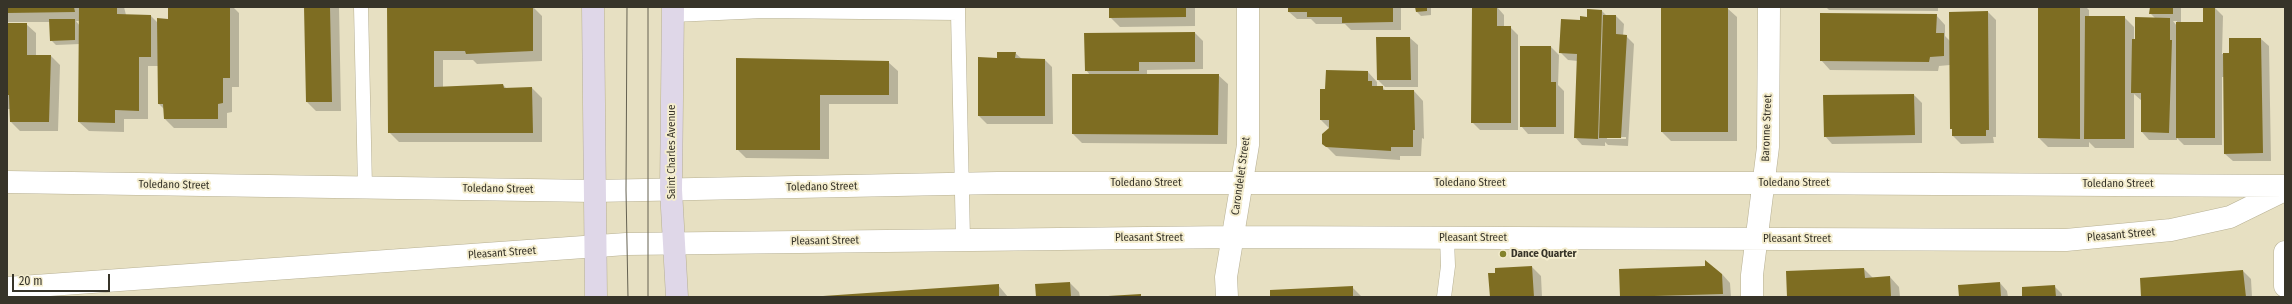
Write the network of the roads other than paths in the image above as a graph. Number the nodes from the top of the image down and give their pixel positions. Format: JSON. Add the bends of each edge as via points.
{"nodes":[{"id":1,"x":361,"y":7,"type":"edge"},
{"id":2,"x":593,"y":7,"type":"edge"},
{"id":3,"x":789,"y":7,"type":"edge"},
{"id":4,"x":1248,"y":7,"type":"edge"},
{"id":5,"x":1769,"y":7,"type":"edge"},
{"id":6,"x":958,"y":10,"type":"edge"},
{"id":7,"x":673,"y":11,"type":"edge"},
{"id":8,"x":764,"y":11,"type":"junction"},
{"id":9,"x":7,"y":182,"type":"edge"},
{"id":10,"x":1241,"y":183,"type":"junction"},
{"id":11,"x":1763,"y":183,"type":"junction"},
{"id":12,"x":963,"y":184,"type":"junction"},
{"id":13,"x":2285,"y":186,"type":"edge"},
{"id":14,"x":365,"y":187,"type":"junction"},
{"id":15,"x":671,"y":190,"type":"junction"},
{"id":16,"x":2285,"y":190,"type":"edge"},
{"id":17,"x":594,"y":191,"type":"junction"},
{"id":18,"x":1232,"y":237,"type":"junction"},
{"id":19,"x":1446,"y":238,"type":"junction"},
{"id":20,"x":963,"y":239,"type":"junction"},
{"id":21,"x":1757,"y":239,"type":"junction"},
{"id":22,"x":675,"y":243,"type":"junction"},
{"id":23,"x":595,"y":247,"type":"junction"},
{"id":24,"x":2285,"y":252,"type":"edge"},
{"id":25,"x":2285,"y":286,"type":"edge"},
{"id":26,"x":7,"y":288,"type":"edge"},
{"id":27,"x":596,"y":297,"type":"edge"},
{"id":28,"x":677,"y":297,"type":"edge"},
{"id":29,"x":1227,"y":297,"type":"edge"},
{"id":30,"x":1444,"y":297,"type":"edge"},
{"id":31,"x":1752,"y":297,"type":"edge"}],
"edges":[{"from":1,"to":14,"type":"lane"},
{"from":2,"to":17,"type":"main road"},
{"from":3,"to":8,"type":"lane"},
{"from":4,"to":10,"type":"street","name":"Carondelet Street","via":[[1248,145]]},
{"from":5,"to":11,"type":"street","name":"Baronne Street","via":[[1768,147]]},
{"from":6,"to":8,"type":"lane"},
{"from":6,"to":12,"type":"lane"},
{"from":7,"to":8,"type":"lane"},
{"from":7,"to":15,"type":"main road","name":"Saint Charles Avenue"},
{"from":9,"to":14,"type":"street","name":"Toledano Street"},
{"from":10,"to":11,"type":"street","name":"Toledano Street"},
{"from":10,"to":12,"type":"street","name":"Toledano Street"},
{"from":10,"to":18,"type":"street","name":"Carondelet Street"},
{"from":11,"to":13,"type":"street","name":"Toledano Street"},
{"from":11,"to":21,"type":"street","name":"Baronne Street"},
{"from":12,"to":15,"type":"street","name":"Toledano Street"},
{"from":12,"to":20,"type":"lane"},
{"from":14,"to":17,"type":"street","name":"Toledano Street"},
{"from":15,"to":17,"type":"street","name":"Toledano Street"},
{"from":15,"to":22,"type":"main road","name":"Saint Charles Avenue"},
{"from":16,"to":21,"type":"street","name":"Pleasant Street","via":[[2230,217],[2163,231],[2066,240]]},
{"from":17,"to":23,"type":"main road"},
{"from":18,"to":19,"type":"street","name":"Pleasant Street"},
{"from":18,"to":20,"type":"street","name":"Pleasant Street"},
{"from":18,"to":29,"type":"street","name":"Carondelet Street","via":[[1226,277]]},
{"from":19,"to":21,"type":"street","name":"Pleasant Street"},
{"from":19,"to":30,"type":"lane","via":[[1448,266]]},
{"from":20,"to":22,"type":"street","name":"Pleasant Street"},
{"from":21,"to":31,"type":"street","name":"Baronne Street"},
{"from":22,"to":23,"type":"street","name":"Pleasant Street"},
{"from":22,"to":28,"type":"main road","name":"Saint Charles Avenue"},
{"from":23,"to":26,"type":"street","name":"Pleasant Street"},
{"from":23,"to":27,"type":"main road"},
{"from":24,"to":25,"type":"street"}]}
